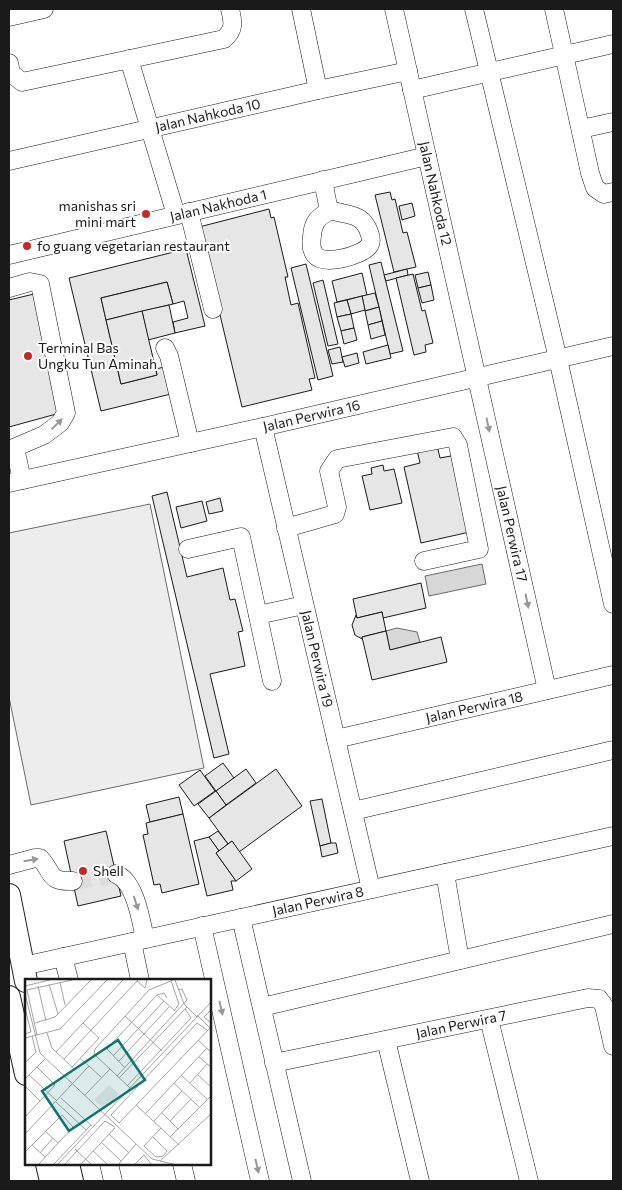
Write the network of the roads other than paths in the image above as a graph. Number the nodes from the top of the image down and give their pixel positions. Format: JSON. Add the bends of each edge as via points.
{"nodes":[{"id":1,"x":44,"y":9,"type":"edge"},
{"id":2,"x":230,"y":9,"type":"edge"},
{"id":3,"x":301,"y":9,"type":"edge"},
{"id":4,"x":394,"y":9,"type":"edge"},
{"id":5,"x":474,"y":9,"type":"edge"},
{"id":6,"x":554,"y":9,"type":"edge"},
{"id":7,"x":9,"y":17,"type":"edge"},
{"id":8,"x":613,"y":44,"type":"edge"},
{"id":9,"x":564,"y":55,"type":"junction"},
{"id":10,"x":129,"y":60,"type":"junction"},
{"id":11,"x":9,"y":63,"type":"edge"},
{"id":12,"x":408,"y":71,"type":"junction"},
{"id":13,"x":489,"y":73,"type":"junction"},
{"id":14,"x":318,"y":90,"type":"junction"},
{"id":15,"x":412,"y":90,"type":"junction"},
{"id":16,"x":613,"y":122,"type":"edge"},
{"id":17,"x":150,"y":128,"type":"junction"},
{"id":18,"x":581,"y":129,"type":"junction"},
{"id":19,"x":426,"y":156,"type":"junction"},
{"id":20,"x":9,"y":161,"type":"edge"},
{"id":21,"x":323,"y":180,"type":"junction"},
{"id":22,"x":609,"y":193,"type":"edge"},
{"id":23,"x":331,"y":210,"type":"dead end"},
{"id":24,"x":182,"y":214,"type":"junction"},
{"id":25,"x":9,"y":255,"type":"edge"},
{"id":26,"x":9,"y":287,"type":"edge"},
{"id":27,"x":213,"y":309,"type":"dead end"},
{"id":28,"x":613,"y":346,"type":"edge"},
{"id":29,"x":165,"y":348,"type":"dead end"},
{"id":30,"x":558,"y":359,"type":"junction"},
{"id":31,"x":478,"y":377,"type":"junction"},
{"id":32,"x":262,"y":427,"type":"junction"},
{"id":33,"x":190,"y":443,"type":"junction"},
{"id":34,"x":12,"y":449,"type":"edge"},
{"id":35,"x":15,"y":482,"type":"edge"},
{"id":36,"x":286,"y":528,"type":"junction"},
{"id":37,"x":188,"y":549,"type":"dead end"},
{"id":38,"x":424,"y":561,"type":"dead end"},
{"id":39,"x":613,"y":604,"type":"edge"},
{"id":40,"x":304,"y":605,"type":"junction"},
{"id":41,"x":258,"y":615,"type":"junction"},
{"id":42,"x":613,"y":675,"type":"edge"},
{"id":43,"x":272,"y":681,"type":"dead end"},
{"id":44,"x":547,"y":690,"type":"junction"},
{"id":45,"x":336,"y":739,"type":"junction"},
{"id":46,"x":613,"y":750,"type":"edge"},
{"id":47,"x":353,"y":811,"type":"junction"},
{"id":48,"x":613,"y":836,"type":"edge"},
{"id":49,"x":9,"y":865,"type":"edge"},
{"id":50,"x":445,"y":873,"type":"junction"},
{"id":51,"x":116,"y":874,"type":"dead end"},
{"id":52,"x":73,"y":881,"type":"tunnel mouth"},
{"id":53,"x":371,"y":889,"type":"junction"},
{"id":54,"x":9,"y":895,"type":"edge"},
{"id":55,"x":241,"y":918,"type":"junction"},
{"id":56,"x":613,"y":924,"type":"edge"},
{"id":57,"x":202,"y":926,"type":"junction"},
{"id":58,"x":138,"y":940,"type":"junction"},
{"id":59,"x":64,"y":957,"type":"junction"},
{"id":60,"x":460,"y":960,"type":"junction"},
{"id":61,"x":24,"y":974,"type":"edge"},
{"id":62,"x":69,"y":979,"type":"edge"},
{"id":63,"x":140,"y":979,"type":"edge"},
{"id":64,"x":9,"y":997,"type":"edge"},
{"id":65,"x":262,"y":1007,"type":"junction"},
{"id":66,"x":490,"y":1019,"type":"junction"},
{"id":67,"x":386,"y":1040,"type":"junction"},
{"id":68,"x":613,"y":1046,"type":"edge"},
{"id":69,"x":274,"y":1062,"type":"junction"},
{"id":70,"x":25,"y":1069,"type":"edge"},
{"id":71,"x":47,"y":1165,"type":"edge"},
{"id":72,"x":68,"y":1165,"type":"edge"},
{"id":73,"x":109,"y":1165,"type":"edge"},
{"id":74,"x":182,"y":1165,"type":"edge"},
{"id":75,"x":51,"y":1181,"type":"edge"},
{"id":76,"x":72,"y":1181,"type":"edge"},
{"id":77,"x":113,"y":1181,"type":"edge"},
{"id":78,"x":186,"y":1181,"type":"edge"},
{"id":79,"x":260,"y":1181,"type":"edge"},
{"id":80,"x":302,"y":1181,"type":"edge"},
{"id":81,"x":420,"y":1181,"type":"edge"},
{"id":82,"x":529,"y":1181,"type":"edge"}],
"edges":[{"from":1,"to":7,"type":"street"},
{"from":2,"to":10,"type":"street","via":[[234,24],[224,39]]},
{"from":3,"to":14,"type":"street"},
{"from":4,"to":12,"type":"street","name":"Jalan Nahkoda 12"},
{"from":5,"to":13,"type":"street"},
{"from":6,"to":9,"type":"street"},
{"from":8,"to":9,"type":"street"},
{"from":9,"to":13,"type":"street"},
{"from":9,"to":18,"type":"street"},
{"from":10,"to":11,"type":"street","via":[[22,82],[11,73]]},
{"from":10,"to":17,"type":"street"},
{"from":12,"to":14,"type":"street","name":"Jalan Nahkoda 10"},
{"from":12,"to":15,"type":"street","name":"Jalan Nahkoda 12"},
{"from":13,"to":15,"type":"street"},
{"from":13,"to":30,"type":"street"},
{"from":14,"to":17,"type":"street","name":"Jalan Nahkoda 10"},
{"from":15,"to":19,"type":"street","name":"Jalan Nahkoda 12"},
{"from":16,"to":18,"type":"street"},
{"from":17,"to":20,"type":"street","name":"Jalan Nahkoda 10"},
{"from":17,"to":24,"type":"street"},
{"from":18,"to":22,"type":"street","via":[[595,188]]},
{"from":19,"to":21,"type":"street","name":"Jalan Nakhoda 1"},
{"from":19,"to":31,"type":"street","name":"Jalan Nahkoda 12"},
{"from":21,"to":23,"type":"street"},
{"from":21,"to":24,"type":"street","name":"Jalan Nakhoda 1"},
{"from":24,"to":25,"type":"street","name":"Jalan Nakhoda 1"},
{"from":24,"to":27,"type":"street"},
{"from":34,"to":26,"type":"street","one_way":true,"via":[[44,435],[60,424],[66,413],[40,284],[30,282]]},
{"from":28,"to":30,"type":"street","name":"Jalan Perwira 16"},
{"from":29,"to":33,"type":"street"},
{"from":30,"to":31,"type":"street","name":"Jalan Perwira 16"},
{"from":30,"to":39,"type":"street"},
{"from":31,"to":32,"type":"street","name":"Jalan Perwira 16"},
{"from":31,"to":44,"type":"street","name":"Jalan Perwira 17","one_way":true},
{"from":32,"to":33,"type":"street","name":"Jalan Perwira 16"},
{"from":32,"to":36,"type":"street","name":"Jalan Perwira 19"},
{"from":33,"to":35,"type":"street","name":"Jalan Perwira 16"},
{"from":34,"to":35,"type":"street"},
{"from":36,"to":38,"type":"street","via":[[335,514],[338,507],[329,471],[338,459],[452,437],[458,445],[479,549]]},
{"from":36,"to":40,"type":"street","name":"Jalan Perwira 19"},
{"from":37,"to":41,"type":"street","via":[[241,537]]},
{"from":40,"to":41,"type":"street"},
{"from":40,"to":45,"type":"street","name":"Jalan Perwira 19"},
{"from":41,"to":43,"type":"street"},
{"from":42,"to":44,"type":"street","name":"Jalan Perwira 18"},
{"from":44,"to":45,"type":"street","name":"Jalan Perwira 18"},
{"from":45,"to":47,"type":"street","name":"Jalan Perwira 19"},
{"from":46,"to":47,"type":"street"},
{"from":47,"to":53,"type":"street","name":"Jalan Perwira 19"},
{"from":48,"to":50,"type":"street","name":"Jalan Perwira 8"},
{"from":49,"to":52,"type":"street","one_way":true,"via":[[40,858],[53,877]]},
{"from":50,"to":53,"type":"street","name":"Jalan Perwira 8"},
{"from":50,"to":60,"type":"street"},
{"from":51,"to":58,"type":"street","one_way":true,"via":[[131,891]]},
{"from":53,"to":55,"type":"street","name":"Jalan Perwira 8"},
{"from":54,"to":61,"type":"main road"},
{"from":55,"to":57,"type":"street","name":"Jalan Perwira 8"},
{"from":55,"to":65,"type":"street"},
{"from":56,"to":60,"type":"street"},
{"from":57,"to":58,"type":"street","name":"Jalan Perwira 8"},
{"from":57,"to":79,"type":"street","one_way":true},
{"from":58,"to":59,"type":"street","name":"Jalan Perwira 8"},
{"from":58,"to":63,"type":"street"},
{"from":59,"to":61,"type":"street","name":"Jalan Perwira 8"},
{"from":59,"to":62,"type":"street"},
{"from":60,"to":65,"type":"street"},
{"from":64,"to":70,"type":"main road"},
{"from":65,"to":69,"type":"street"},
{"from":66,"to":67,"type":"street","name":"Jalan Perwira 7"},
{"from":66,"to":68,"type":"street","name":"Jalan Perwira 7","via":[[588,998],[599,999],[604,1006]]},
{"from":66,"to":82,"type":"street"},
{"from":67,"to":69,"type":"street","name":"Jalan Perwira 7"},
{"from":67,"to":81,"type":"street"},
{"from":69,"to":80,"type":"street"},
{"from":71,"to":75,"type":"main road"},
{"from":72,"to":76,"type":"main road"},
{"from":73,"to":77,"type":"street"},
{"from":74,"to":78,"type":"street"}]}
